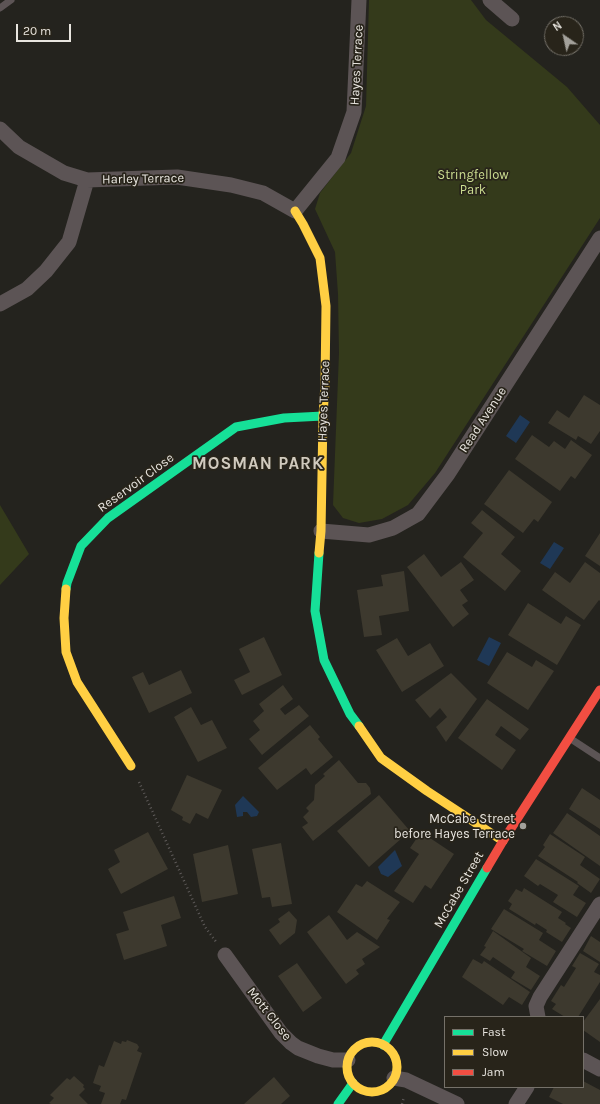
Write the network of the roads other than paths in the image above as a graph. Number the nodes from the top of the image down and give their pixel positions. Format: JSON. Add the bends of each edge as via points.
{"nodes":[{"id":1,"x":11,"y":0,"type":"edge"},
{"id":2,"x":360,"y":0,"type":"edge"},
{"id":3,"x":490,"y":0,"type":"edge"},
{"id":4,"x":0,"y":8,"type":"edge"},
{"id":5,"x":512,"y":19,"type":"dead end"},
{"id":6,"x":0,"y":129,"type":"edge"},
{"id":7,"x":87,"y":180,"type":"junction"},
{"id":8,"x":295,"y":211,"type":"junction"},
{"id":9,"x":600,"y":238,"type":"edge"},
{"id":10,"x":0,"y":304,"type":"edge"},
{"id":11,"x":323,"y":416,"type":"junction"},
{"id":12,"x":322,"y":531,"type":"junction"},
{"id":13,"x":600,"y":690,"type":"edge"},
{"id":14,"x":569,"y":738,"type":"junction"},
{"id":15,"x":600,"y":758,"type":"edge"},
{"id":16,"x":131,"y":766,"type":"road end"},
{"id":17,"x":502,"y":841,"type":"junction"},
{"id":18,"x":600,"y":904,"type":"edge"},
{"id":19,"x":225,"y":955,"type":"road end"},
{"id":20,"x":538,"y":1016,"type":"edge"},
{"id":21,"x":382,"y":1045,"type":"junction"},
{"id":22,"x":348,"y":1060,"type":"junction"},
{"id":23,"x":584,"y":1061,"type":"edge"},
{"id":24,"x":600,"y":1069,"type":"edge"},
{"id":25,"x":394,"y":1078,"type":"junction"},
{"id":26,"x":353,"y":1083,"type":"junction"},
{"id":27,"x":526,"y":1088,"type":"edge"},
{"id":28,"x":338,"y":1104,"type":"edge"},
{"id":29,"x":457,"y":1104,"type":"edge"},
{"id":30,"x":516,"y":1104,"type":"edge"}],
"edges":[{"from":1,"to":4,"type":"lane"},
{"from":2,"to":8,"type":"street","name":"Hayes Terrace","via":[[354,112],[338,158]]},
{"from":3,"to":5,"type":"street"},
{"from":6,"to":7,"type":"street","name":"Harley Terrace","via":[[19,147],[64,173]]},
{"from":7,"to":8,"type":"street","name":"Harley Terrace","via":[[177,177],[231,185],[262,193]]},
{"from":7,"to":10,"type":"street","via":[[69,242],[46,271],[27,289]]},
{"from":8,"to":11,"type":"street","name":"Hayes Terrace","via":[[320,258],[326,300]]},
{"from":9,"to":12,"type":"street","name":"Read Avenue","via":[[448,474],[418,514],[393,528],[369,535]]},
{"from":11,"to":12,"type":"street","name":"Hayes Terrace"},
{"from":11,"to":16,"type":"street","name":"Reservoir Close","via":[[284,418],[236,427],[108,518],[81,546],[67,583],[64,618],[66,652],[77,682]]},
{"from":12,"to":17,"type":"street","name":"Hayes Terrace","via":[[315,611],[324,660],[350,714],[381,758]]},
{"from":13,"to":14,"type":"street","name":"McCabe Street"},
{"from":14,"to":15,"type":"lane"},
{"from":14,"to":17,"type":"street","name":"McCabe Street"},
{"from":17,"to":21,"type":"street","name":"McCabe Street"},
{"from":18,"to":20,"type":"street","via":[[540,997],[536,1006]]},
{"from":19,"to":22,"type":"street","name":"Mott Close","via":[[291,1044],[318,1056]]},
{"from":21,"to":22,"type":"street","via":[[366,1043],[358,1047]]},
{"from":21,"to":25,"type":"street","via":[[394,1056],[397,1071]]},
{"from":22,"to":26,"type":"street","via":[[348,1072]]},
{"from":23,"to":24,"type":"street"},
{"from":25,"to":26,"type":"street","via":[[383,1090],[375,1092],[367,1092]]},
{"from":25,"to":29,"type":"street","via":[[406,1080]]},
{"from":26,"to":28,"type":"street"},
{"from":27,"to":30,"type":"street"}]}
